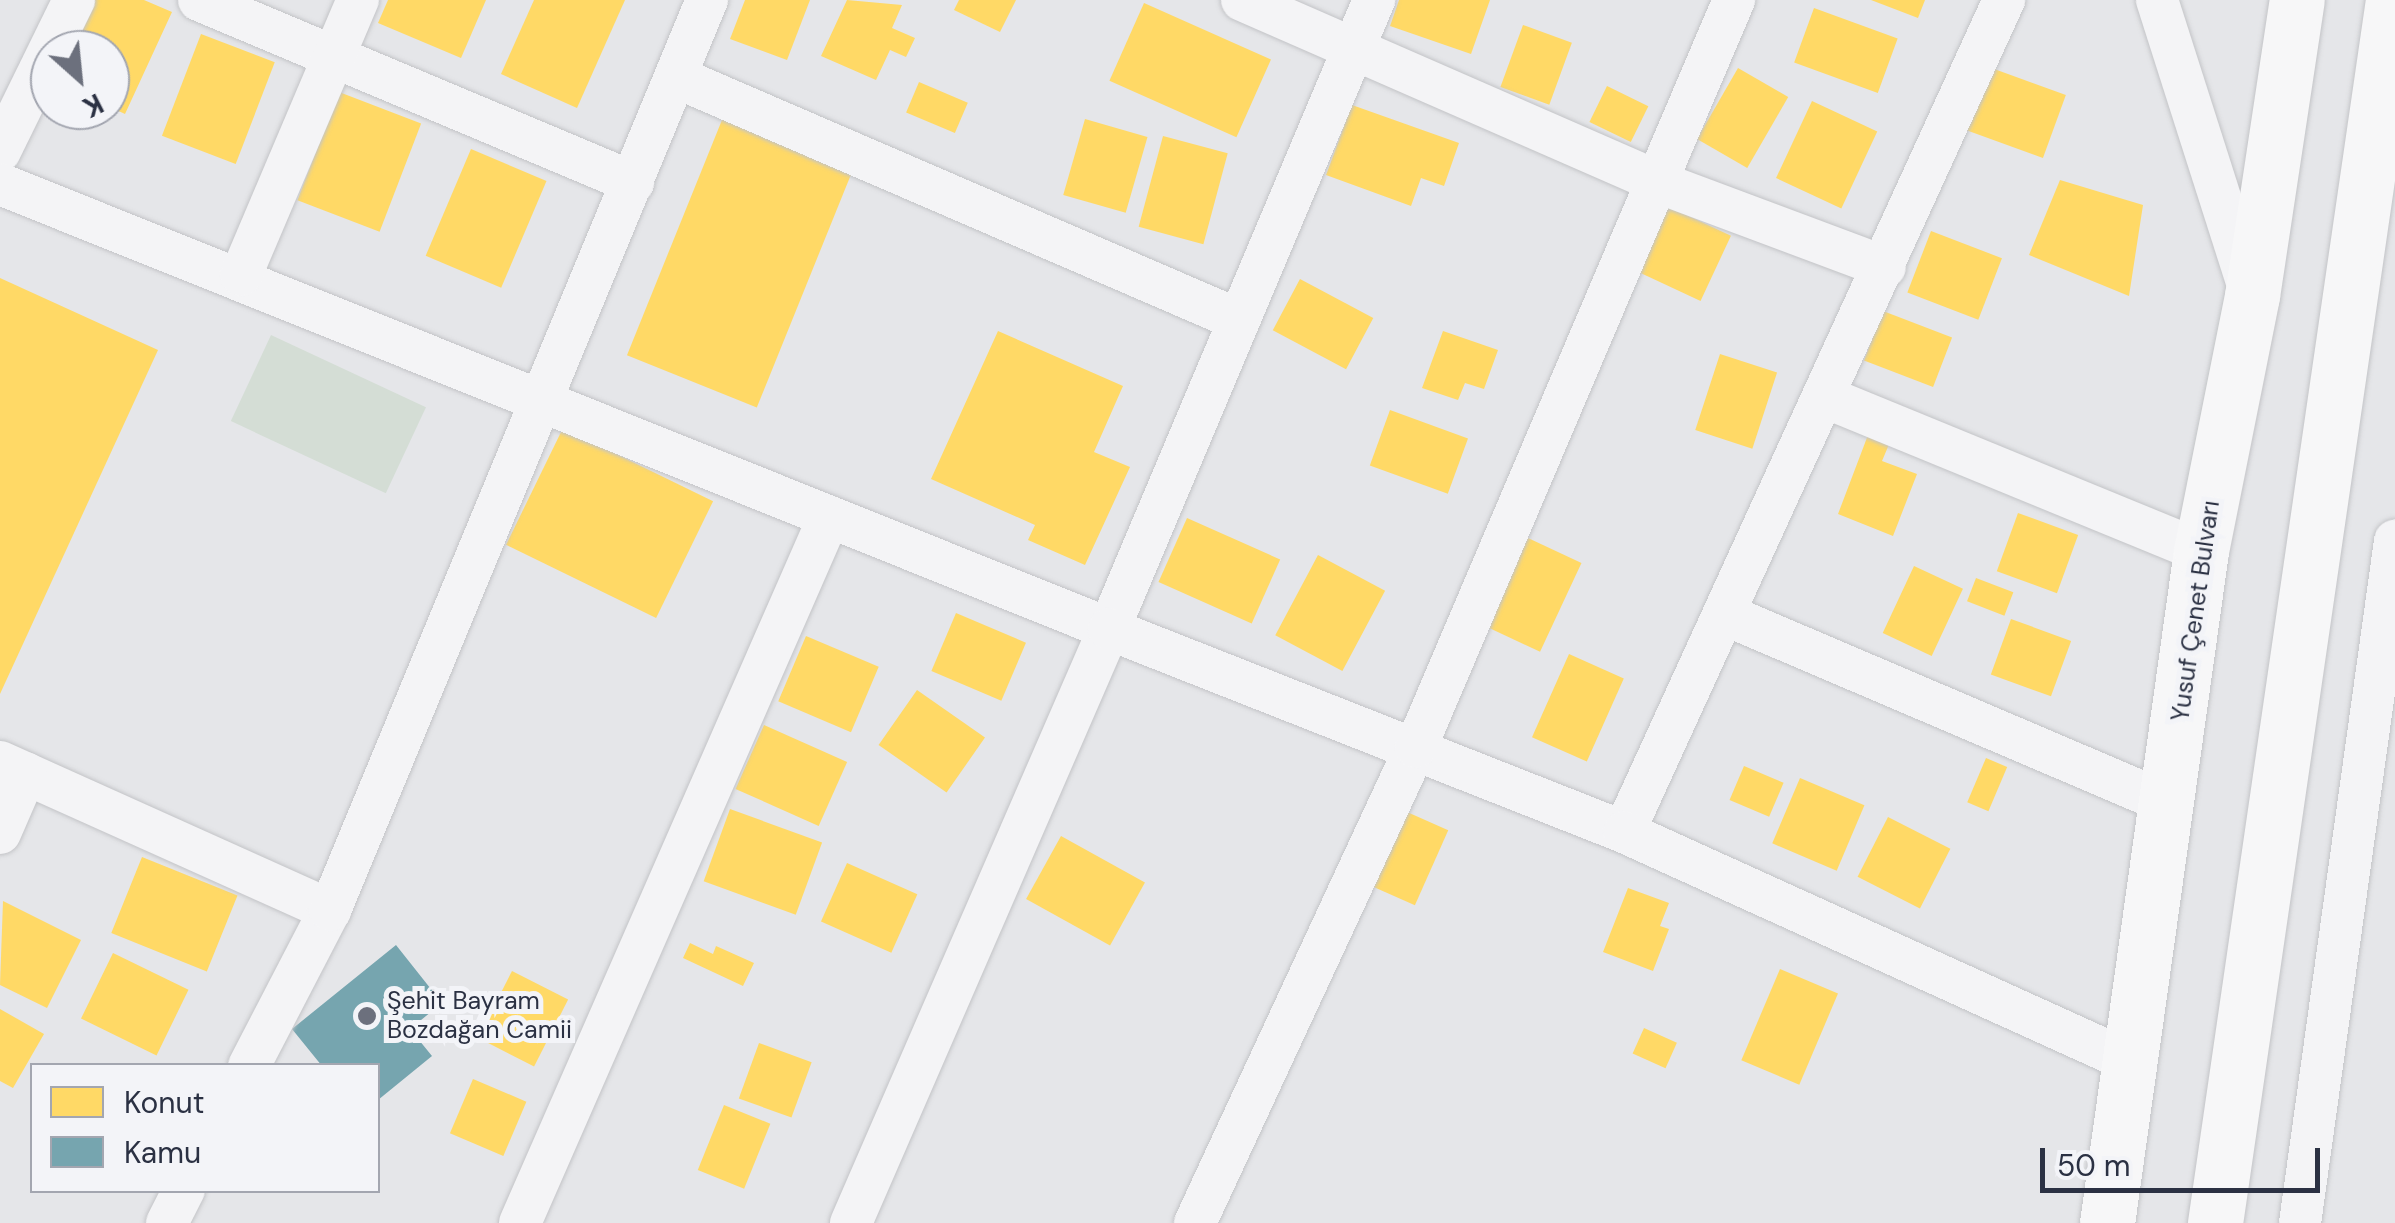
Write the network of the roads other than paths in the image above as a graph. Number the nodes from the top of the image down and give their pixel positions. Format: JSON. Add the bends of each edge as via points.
{"nodes":[{"id":1,"x":74,"y":0,"type":"edge"},
{"id":2,"x":199,"y":0,"type":"edge"},
{"id":3,"x":358,"y":0,"type":"edge"},
{"id":4,"x":707,"y":0,"type":"edge"},
{"id":5,"x":1242,"y":0,"type":"edge"},
{"id":6,"x":1374,"y":0,"type":"edge"},
{"id":7,"x":1734,"y":0,"type":"edge"},
{"id":8,"x":2004,"y":0,"type":"edge"},
{"id":9,"x":2157,"y":0,"type":"edge"},
{"id":10,"x":2296,"y":0,"type":"edge"},
{"id":11,"x":2393,"y":0,"type":"edge"},
{"id":12,"x":1352,"y":51,"type":"junction"},
{"id":13,"x":335,"y":55,"type":"junction"},
{"id":14,"x":676,"y":78,"type":"junction"},
{"id":15,"x":0,"y":151,"type":"edge"},
{"id":16,"x":633,"y":182,"type":"junction"},
{"id":17,"x":1660,"y":183,"type":"junction"},
{"id":18,"x":0,"y":184,"type":"edge"},
{"id":19,"x":1885,"y":267,"type":"junction"},
{"id":20,"x":241,"y":275,"type":"junction"},
{"id":21,"x":2252,"y":296,"type":"junction"},
{"id":22,"x":1239,"y":320,"type":"junction"},
{"id":23,"x":1825,"y":396,"type":"junction"},
{"id":24,"x":543,"y":402,"type":"junction"},
{"id":25,"x":829,"y":517,"type":"junction"},
{"id":26,"x":2395,"y":541,"type":"edge"},
{"id":27,"x":2201,"y":551,"type":"junction"},
{"id":28,"x":1724,"y":614,"type":"junction"},
{"id":29,"x":1109,"y":629,"type":"junction"},
{"id":30,"x":1416,"y":747,"type":"junction"},
{"id":31,"x":13,"y":768,"type":"edge"},
{"id":32,"x":2170,"y":804,"type":"junction"},
{"id":33,"x":1624,"y":832,"type":"junction"},
{"id":34,"x":0,"y":833,"type":"edge"},
{"id":35,"x":330,"y":910,"type":"junction"},
{"id":36,"x":2129,"y":1061,"type":"junction"},
{"id":37,"x":251,"y":1063,"type":"edge"},
{"id":38,"x":182,"y":1193,"type":"edge"},
{"id":39,"x":1209,"y":1222,"type":"edge"},
{"id":40,"x":167,"y":1223,"type":"edge"},
{"id":41,"x":520,"y":1223,"type":"edge"},
{"id":42,"x":850,"y":1223,"type":"edge"},
{"id":43,"x":2107,"y":1223,"type":"edge"},
{"id":44,"x":2214,"y":1223,"type":"edge"},
{"id":45,"x":2300,"y":1223,"type":"edge"}],
"edges":[{"from":1,"to":15,"type":"street"},
{"from":2,"to":13,"type":"street"},
{"from":3,"to":13,"type":"street"},
{"from":4,"to":14,"type":"street"},
{"from":5,"to":12,"type":"street"},
{"from":6,"to":12,"type":"street"},
{"from":7,"to":17,"type":"street"},
{"from":8,"to":19,"type":"street"},
{"from":9,"to":21,"type":"street"},
{"from":10,"to":21,"type":"highway","name":"Yusuf Çenet Bulvarı"},
{"from":11,"to":44,"type":"highway"},
{"from":12,"to":17,"type":"street"},
{"from":12,"to":22,"type":"street"},
{"from":13,"to":16,"type":"street"},
{"from":13,"to":20,"type":"street"},
{"from":14,"to":16,"type":"street"},
{"from":14,"to":22,"type":"street"},
{"from":16,"to":24,"type":"street"},
{"from":17,"to":19,"type":"street"},
{"from":17,"to":30,"type":"street"},
{"from":18,"to":20,"type":"street"},
{"from":19,"to":23,"type":"street"},
{"from":20,"to":24,"type":"street"},
{"from":21,"to":27,"type":"highway","name":"Yusuf Çenet Bulvarı"},
{"from":22,"to":29,"type":"street"},
{"from":23,"to":27,"type":"street"},
{"from":23,"to":28,"type":"street"},
{"from":24,"to":25,"type":"street"},
{"from":24,"to":35,"type":"street"},
{"from":25,"to":29,"type":"street"},
{"from":25,"to":41,"type":"street"},
{"from":26,"to":45,"type":"street"},
{"from":27,"to":32,"type":"highway","name":"Yusuf Çenet Bulvarı"},
{"from":28,"to":32,"type":"street"},
{"from":28,"to":33,"type":"street"},
{"from":29,"to":30,"type":"street"},
{"from":29,"to":42,"type":"street"},
{"from":30,"to":33,"type":"street"},
{"from":30,"to":39,"type":"street"},
{"from":31,"to":34,"type":"street"},
{"from":31,"to":35,"type":"street"},
{"from":32,"to":36,"type":"highway","name":"Yusuf Çenet Bulvarı"},
{"from":33,"to":36,"type":"street"},
{"from":35,"to":37,"type":"street"},
{"from":36,"to":43,"type":"highway","name":"Yusuf Çenet Bulvarı"},
{"from":38,"to":40,"type":"street"}]}
